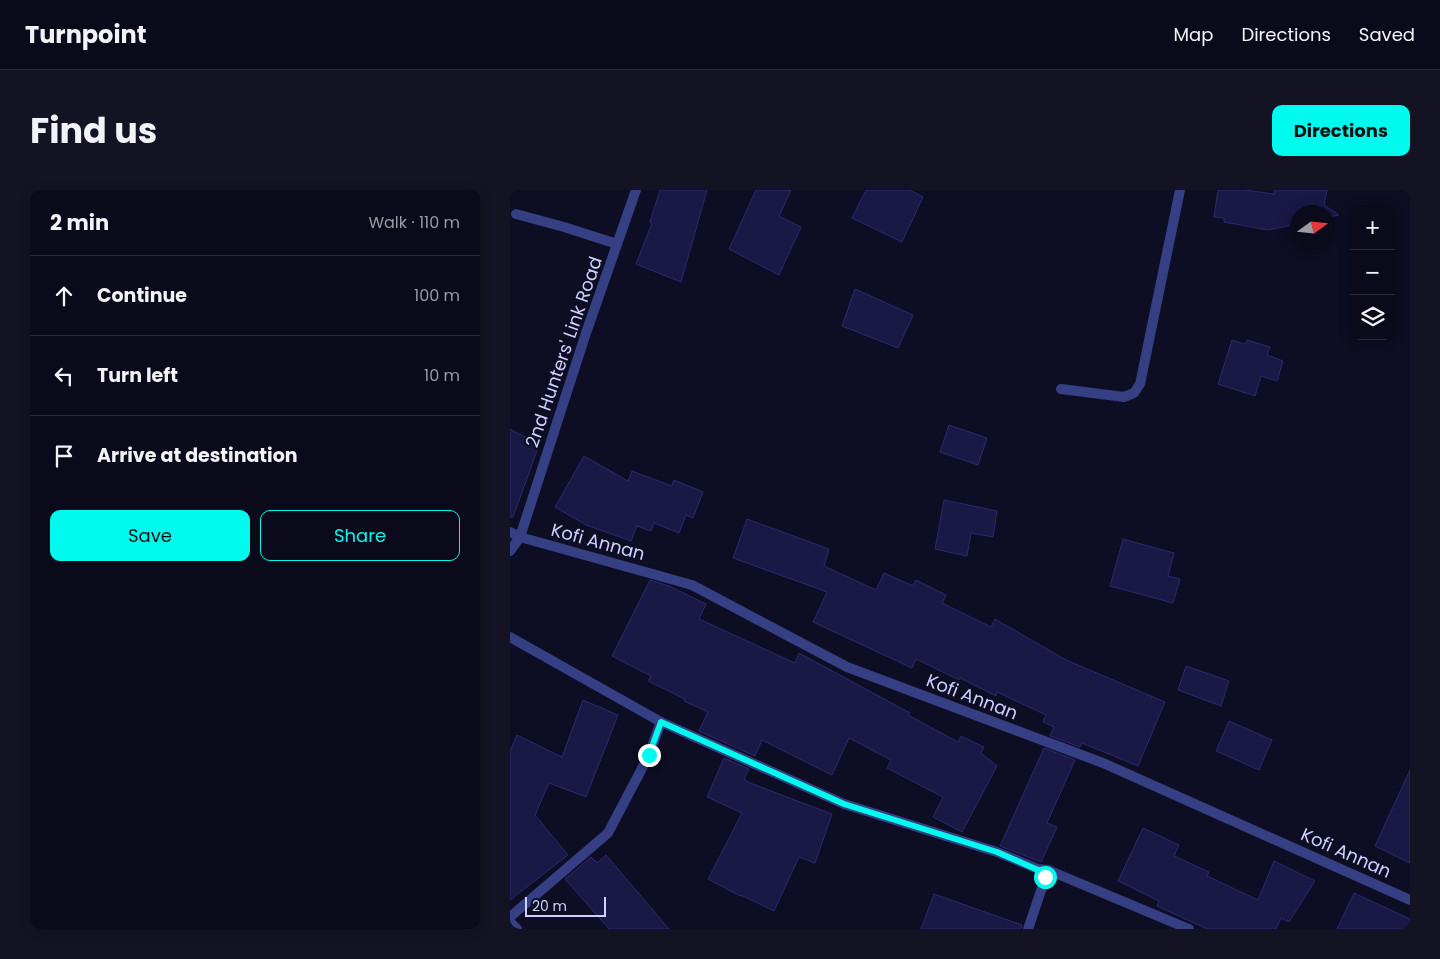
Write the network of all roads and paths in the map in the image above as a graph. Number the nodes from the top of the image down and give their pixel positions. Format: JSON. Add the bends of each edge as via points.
{"nodes":[{"id":1,"x":636,"y":190,"type":"edge"},
{"id":2,"x":1180,"y":190,"type":"edge"},
{"id":3,"x":516,"y":214,"type":"dead end"},
{"id":4,"x":617,"y":244,"type":"junction"},
{"id":5,"x":1061,"y":389,"type":"dead end"},
{"id":6,"x":515,"y":535,"type":"edge"},
{"id":7,"x":510,"y":551,"type":"edge"},
{"id":8,"x":510,"y":637,"type":"edge"},
{"id":9,"x":661,"y":722,"type":"junction"},
{"id":10,"x":1048,"y":870,"type":"junction"},
{"id":11,"x":1410,"y":900,"type":"edge"},
{"id":12,"x":510,"y":917,"type":"edge"},
{"id":13,"x":510,"y":922,"type":"edge"},
{"id":14,"x":517,"y":929,"type":"edge"},
{"id":15,"x":1028,"y":929,"type":"edge"},
{"id":16,"x":1189,"y":929,"type":"edge"}],
"edges":[{"from":1,"to":4,"type":"street","name":"2nd Hunters' Link Road"},
{"from":2,"to":5,"type":"street","via":[[1140,384],[1134,393],[1124,397]]},
{"from":3,"to":4,"type":"street"},
{"from":4,"to":6,"type":"street","name":"2nd Hunters' Link Road"},
{"from":6,"to":7,"type":"street","name":"2nd Hunters' Link Road"},
{"from":6,"to":11,"type":"street","name":"Kofi Annan","via":[[692,585],[847,667],[1103,763]]},
{"from":8,"to":9,"type":"street"},
{"from":9,"to":10,"type":"street","via":[[844,804],[997,852],[1038,870]]},
{"from":9,"to":12,"type":"street","via":[[649,755],[608,833]]},
{"from":10,"to":15,"type":"street"},
{"from":10,"to":16,"type":"street"},
{"from":13,"to":14,"type":"street"}]}
